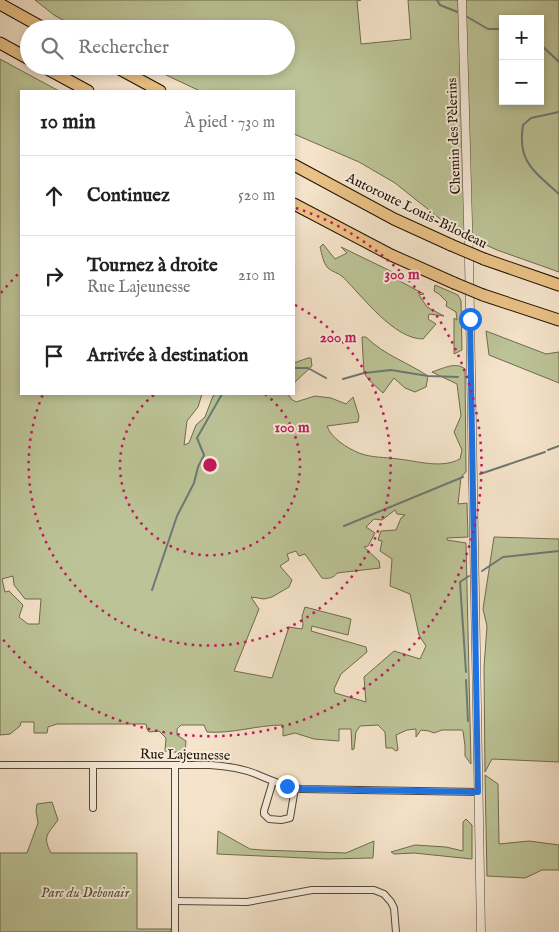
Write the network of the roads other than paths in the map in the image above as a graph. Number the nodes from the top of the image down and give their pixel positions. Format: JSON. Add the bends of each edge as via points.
{"nodes":[{"id":1,"x":0,"y":4,"type":"edge"},
{"id":2,"x":462,"y":4,"type":"edge"},
{"id":3,"x":29,"y":20,"type":"edge"},
{"id":4,"x":0,"y":43,"type":"edge"},
{"id":5,"x":20,"y":54,"type":"edge"},
{"id":6,"x":59,"y":75,"type":"edge"},
{"id":7,"x":131,"y":75,"type":"edge"},
{"id":8,"x":86,"y":90,"type":"edge"},
{"id":9,"x":158,"y":90,"type":"edge"},
{"id":10,"x":295,"y":166,"type":"edge"},
{"id":11,"x":295,"y":205,"type":"edge"},
{"id":12,"x":559,"y":285,"type":"edge"},
{"id":13,"x":559,"y":320,"type":"edge"},
{"id":14,"x":0,"y":765,"type":"edge"},
{"id":15,"x":93,"y":765,"type":"junction"},
{"id":16,"x":175,"y":765,"type":"junction"},
{"id":17,"x":273,"y":782,"type":"junction"},
{"id":18,"x":295,"y":788,"type":"junction"},
{"id":19,"x":478,"y":792,"type":"junction"},
{"id":20,"x":92,"y":808,"type":"dead end"},
{"id":21,"x":175,"y":901,"type":"junction"},
{"id":22,"x":176,"y":932,"type":"edge"},
{"id":23,"x":396,"y":932,"type":"edge"},
{"id":24,"x":482,"y":932,"type":"edge"}],
"edges":[{"from":1,"to":3,"type":"highway"},
{"from":2,"to":19,"type":"street","name":"Chemin des Pèlerins"},
{"from":4,"to":5,"type":"highway"},
{"from":6,"to":8,"type":"highway"},
{"from":7,"to":9,"type":"highway"},
{"from":10,"to":12,"type":"highway","name":"Autoroute Louis-Bilodeau","bridge":true,"via":[[394,219],[451,245]]},
{"from":11,"to":13,"type":"highway","bridge":true,"via":[[391,255],[454,283]]},
{"from":14,"to":15,"type":"street","name":"Rue Lajeunesse"},
{"from":15,"to":16,"type":"street","name":"Rue Lajeunesse"},
{"from":15,"to":20,"type":"street"},
{"from":16,"to":17,"type":"street","name":"Rue Lajeunesse","via":[[237,768]]},
{"from":16,"to":21,"type":"street"},
{"from":17,"to":18,"type":"street","name":"Rue Lajeunesse"},
{"from":17,"to":18,"type":"street","via":[[264,811],[270,819],[290,818]]},
{"from":18,"to":19,"type":"street","name":"Rue Lajeunesse"},
{"from":19,"to":24,"type":"street","name":"Chemin des Pèlerins"},
{"from":21,"to":22,"type":"street"},
{"from":21,"to":23,"type":"street","via":[[247,902],[312,890],[374,890],[391,902]]}]}
